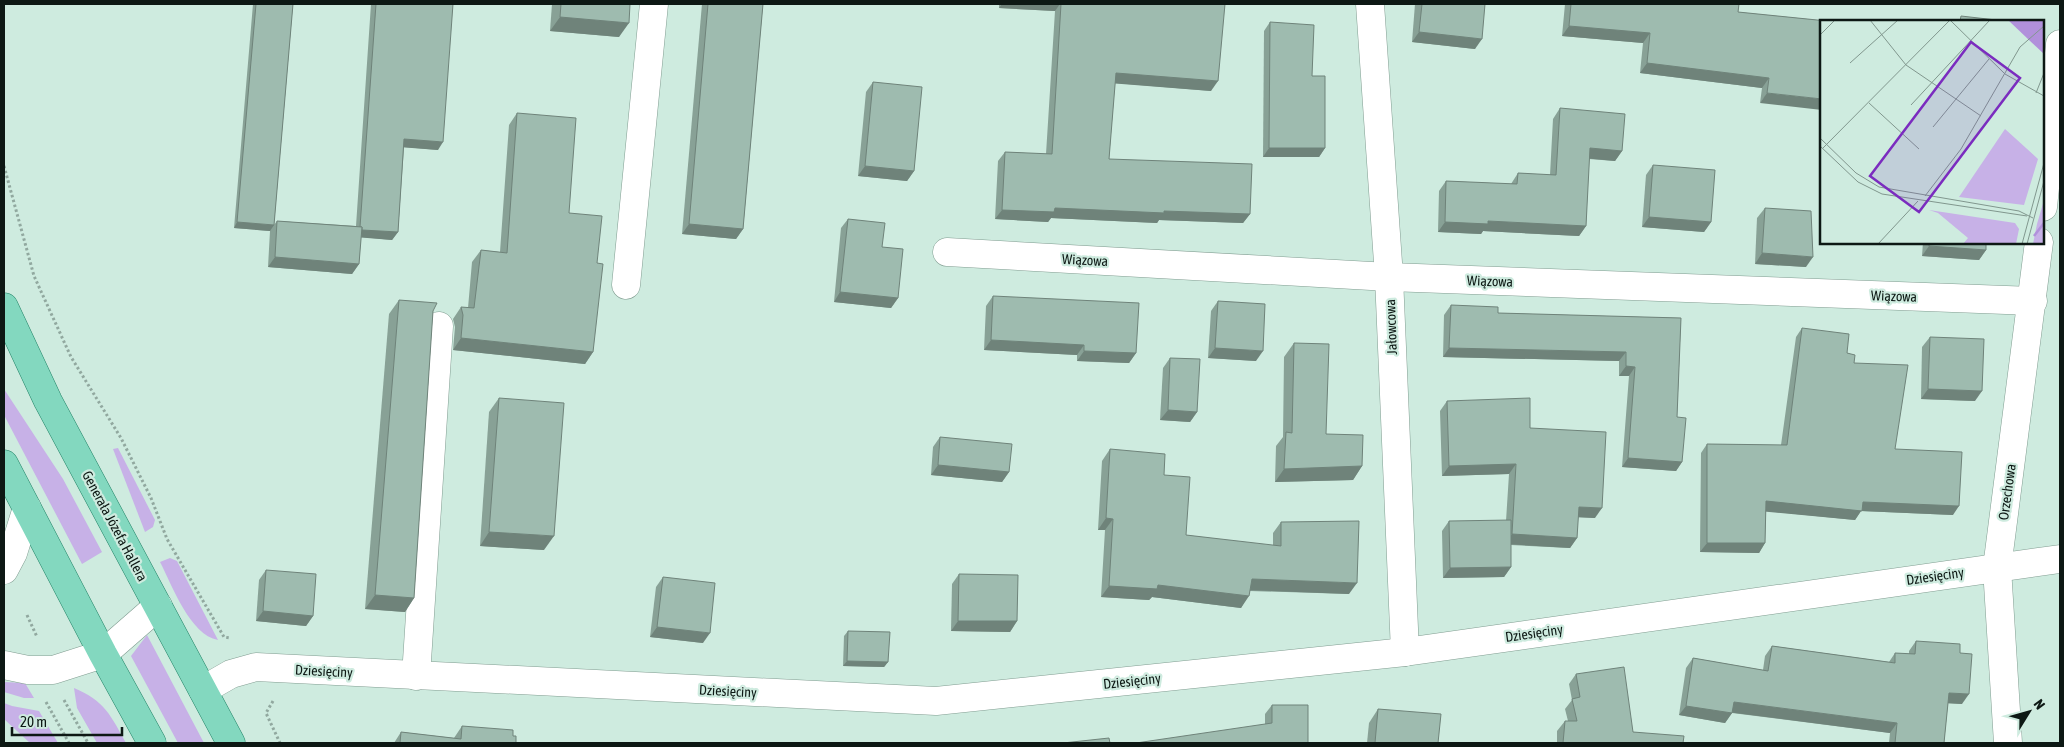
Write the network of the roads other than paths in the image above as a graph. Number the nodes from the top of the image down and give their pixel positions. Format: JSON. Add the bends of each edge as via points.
{"nodes":[{"id":1,"x":654,"y":4,"type":"edge"},
{"id":2,"x":1370,"y":4,"type":"edge"},
{"id":3,"x":2060,"y":44,"type":"edge"},
{"id":4,"x":2044,"y":197,"type":"edge"},
{"id":5,"x":2039,"y":244,"type":"edge"},
{"id":6,"x":947,"y":252,"type":"dead end"},
{"id":7,"x":1389,"y":277,"type":"junction"},
{"id":8,"x":626,"y":285,"type":"dead end"},
{"id":9,"x":2033,"y":301,"type":"junction"},
{"id":10,"x":4,"y":307,"type":"edge"},
{"id":11,"x":439,"y":326,"type":"edge"},
{"id":12,"x":4,"y":464,"type":"edge"},
{"id":13,"x":27,"y":508,"type":"junction"},
{"id":14,"x":2060,"y":559,"type":"edge"},
{"id":15,"x":1997,"y":568,"type":"junction"},
{"id":16,"x":4,"y":570,"type":"edge"},
{"id":17,"x":158,"y":606,"type":"junction"},
{"id":18,"x":1405,"y":652,"type":"junction"},
{"id":19,"x":103,"y":654,"type":"junction"},
{"id":20,"x":4,"y":665,"type":"edge"},
{"id":21,"x":416,"y":676,"type":"junction"},
{"id":22,"x":203,"y":690,"type":"junction"},
{"id":23,"x":152,"y":743,"type":"edge"},
{"id":24,"x":231,"y":743,"type":"edge"},
{"id":25,"x":2008,"y":743,"type":"edge"}],
"edges":[{"from":1,"to":8,"type":"street"},
{"from":2,"to":7,"type":"street","name":"Jałowcowa"},
{"from":3,"to":4,"type":"street"},
{"from":5,"to":9,"type":"street","name":"Orzechowa"},
{"from":6,"to":7,"type":"street","name":"Wiązowa"},
{"from":7,"to":9,"type":"street","name":"Wiązowa"},
{"from":7,"to":18,"type":"street","name":"Jałowcowa"},
{"from":9,"to":15,"type":"street","name":"Orzechowa"},
{"from":10,"to":17,"type":"main road","name":"Generała Józefa Hallera","via":[[48,401]]},
{"from":11,"to":21,"type":"street"},
{"from":12,"to":13,"type":"main road"},
{"from":13,"to":16,"type":"street"},
{"from":13,"to":19,"type":"main road"},
{"from":14,"to":15,"type":"street","name":"Dziesięciny"},
{"from":15,"to":18,"type":"street","name":"Dziesięciny"},
{"from":15,"to":25,"type":"street","name":"Orzechowa"},
{"from":17,"to":19,"type":"street"},
{"from":17,"to":22,"type":"main road","name":"Generała Józefa Hallera"},
{"from":18,"to":21,"type":"street","name":"Dziesięciny","via":[[936,702]]},
{"from":19,"to":20,"type":"street","via":[[53,670],[28,670]]},
{"from":19,"to":23,"type":"main road"},
{"from":21,"to":22,"type":"street","name":"Dziesięciny","via":[[256,668],[231,674]]},
{"from":22,"to":24,"type":"main road","name":"Generała Józefa Hallera"}]}
